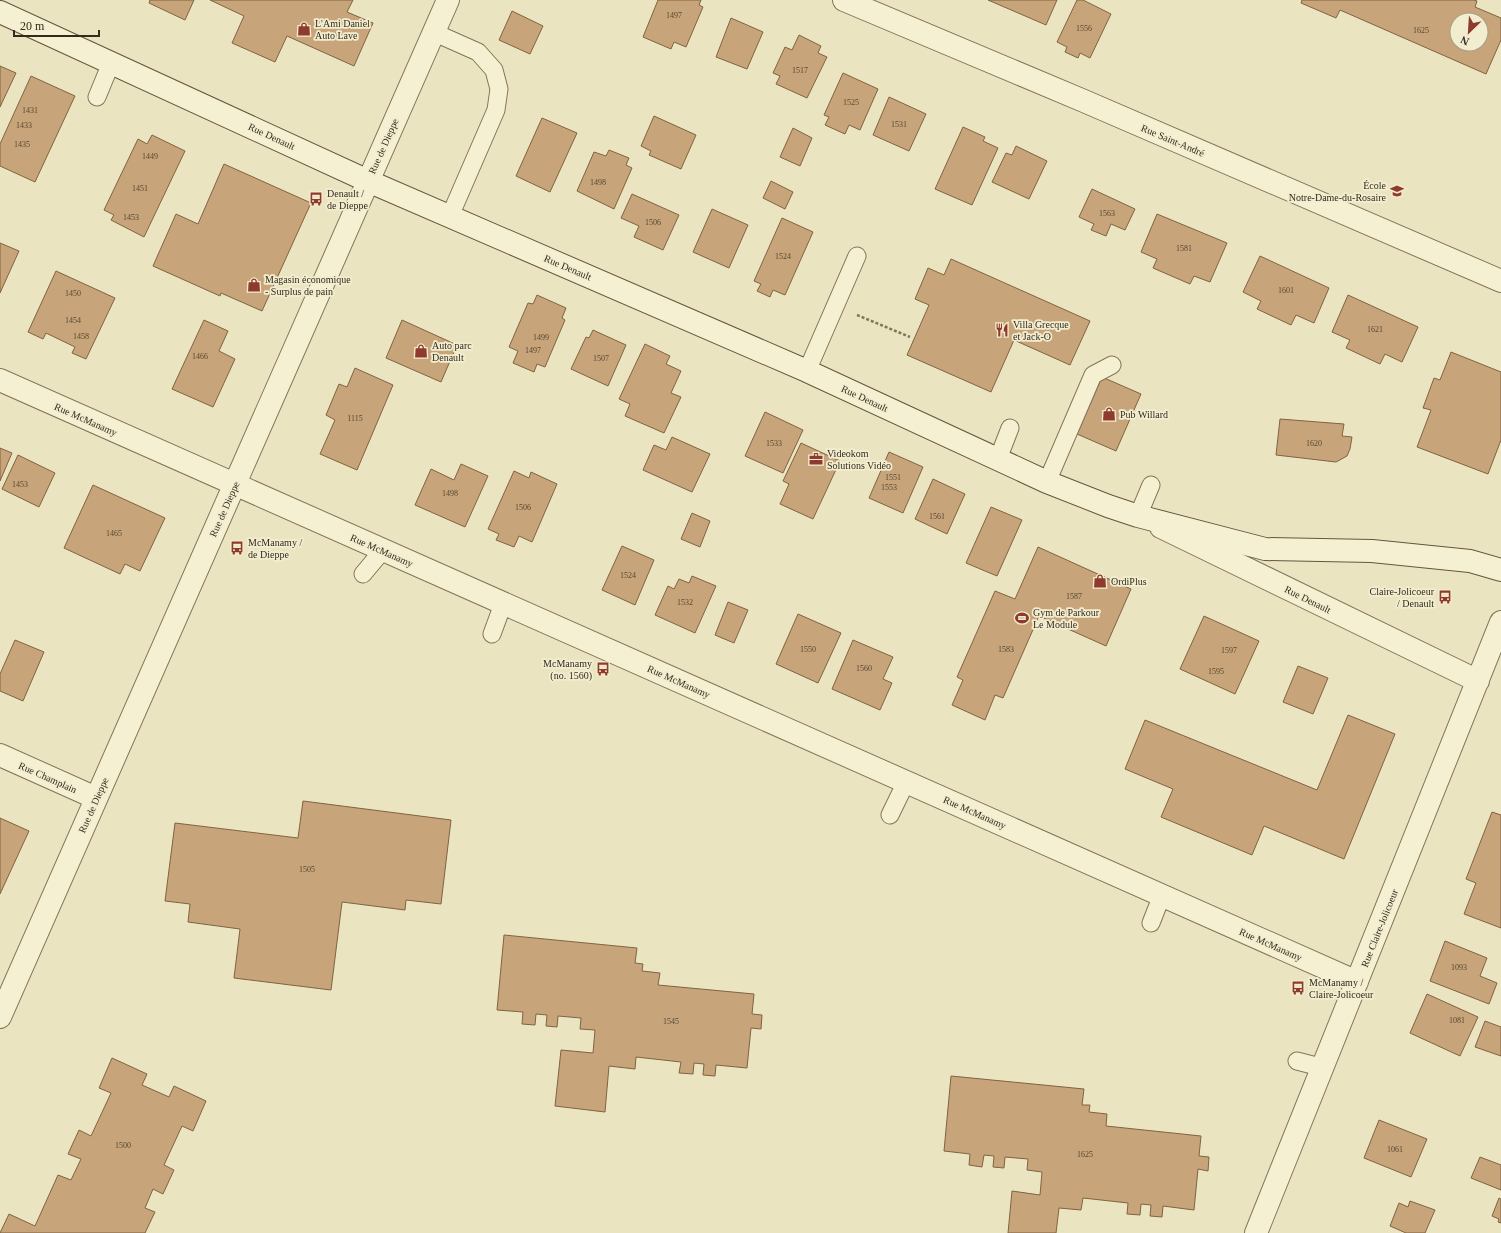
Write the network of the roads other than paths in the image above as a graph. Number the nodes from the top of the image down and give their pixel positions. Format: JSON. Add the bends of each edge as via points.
{"nodes":[{"id":1,"x":448,"y":0,"type":"edge"},
{"id":2,"x":844,"y":0,"type":"edge"},
{"id":3,"x":0,"y":12,"type":"edge"},
{"id":4,"x":433,"y":32,"type":"junction"},
{"id":5,"x":111,"y":63,"type":"junction"},
{"id":6,"x":96,"y":97,"type":"dead end"},
{"id":7,"x":368,"y":181,"type":"junction"},
{"id":8,"x":450,"y":216,"type":"junction"},
{"id":9,"x":857,"y":256,"type":"dead end"},
{"id":10,"x":1501,"y":281,"type":"edge"},
{"id":11,"x":1112,"y":365,"type":"dead end"},
{"id":12,"x":808,"y":371,"type":"junction"},
{"id":13,"x":0,"y":380,"type":"edge"},
{"id":14,"x":1010,"y":428,"type":"dead end"},
{"id":15,"x":998,"y":459,"type":"junction"},
{"id":16,"x":1047,"y":482,"type":"junction"},
{"id":17,"x":234,"y":484,"type":"junction"},
{"id":18,"x":1151,"y":485,"type":"dead end"},
{"id":19,"x":1138,"y":516,"type":"junction"},
{"id":20,"x":382,"y":550,"type":"junction"},
{"id":21,"x":1501,"y":570,"type":"edge"},
{"id":22,"x":363,"y":574,"type":"dead end"},
{"id":23,"x":503,"y":604,"type":"junction"},
{"id":24,"x":1501,"y":622,"type":"edge"},
{"id":25,"x":492,"y":634,"type":"dead end"},
{"id":26,"x":1478,"y":681,"type":"junction"},
{"id":27,"x":0,"y":755,"type":"edge"},
{"id":28,"x":906,"y":782,"type":"junction"},
{"id":29,"x":96,"y":798,"type":"junction"},
{"id":30,"x":890,"y":815,"type":"dead end"},
{"id":31,"x":1162,"y":895,"type":"junction"},
{"id":32,"x":1151,"y":923,"type":"dead end"},
{"id":33,"x":1357,"y":982,"type":"junction"},
{"id":34,"x":0,"y":1017,"type":"edge"},
{"id":35,"x":1297,"y":1061,"type":"dead end"},
{"id":36,"x":1324,"y":1068,"type":"junction"},
{"id":37,"x":1256,"y":1233,"type":"edge"}],
"edges":[{"from":1,"to":4,"type":"street","name":"Rue de Dieppe"},
{"from":2,"to":10,"type":"street","name":"Rue Saint-André"},
{"from":3,"to":5,"type":"street","name":"Rue Denault"},
{"from":4,"to":7,"type":"street","name":"Rue de Dieppe"},
{"from":4,"to":8,"type":"lane","via":[[478,52],[494,70],[499,89],[496,110]]},
{"from":5,"to":6,"type":"lane"},
{"from":5,"to":7,"type":"street","name":"Rue Denault"},
{"from":7,"to":8,"type":"street","name":"Rue Denault"},
{"from":7,"to":17,"type":"street","name":"Rue de Dieppe"},
{"from":8,"to":12,"type":"street","name":"Rue Denault"},
{"from":9,"to":12,"type":"lane"},
{"from":11,"to":16,"type":"lane","via":[[1093,375]]},
{"from":12,"to":15,"type":"street","name":"Rue Denault"},
{"from":13,"to":17,"type":"street","name":"Rue McManamy"},
{"from":14,"to":15,"type":"lane"},
{"from":15,"to":16,"type":"street","name":"Rue Denault"},
{"from":16,"to":19,"type":"street","name":"Rue Denault"},
{"from":17,"to":20,"type":"street","name":"Rue McManamy"},
{"from":17,"to":29,"type":"street","name":"Rue de Dieppe"},
{"from":18,"to":19,"type":"lane"},
{"from":19,"to":21,"type":"street","name":"Rue Denault","via":[[1265,549],[1372,552],[1470,561]]},
{"from":19,"to":26,"type":"street","name":"Rue Denault"},
{"from":20,"to":22,"type":"lane"},
{"from":20,"to":23,"type":"street","name":"Rue McManamy"},
{"from":23,"to":25,"type":"lane"},
{"from":23,"to":28,"type":"street","name":"Rue McManamy"},
{"from":24,"to":26,"type":"street","name":"Rue Claire-Jolicoeur"},
{"from":26,"to":33,"type":"street","name":"Rue Claire-Jolicoeur"},
{"from":27,"to":29,"type":"street","name":"Rue Champlain"},
{"from":28,"to":30,"type":"lane"},
{"from":28,"to":31,"type":"street","name":"Rue McManamy"},
{"from":29,"to":34,"type":"street","name":"Rue de Dieppe"},
{"from":31,"to":32,"type":"lane"},
{"from":31,"to":33,"type":"street","name":"Rue McManamy"},
{"from":33,"to":36,"type":"street","name":"Rue Claire-Jolicoeur"},
{"from":35,"to":36,"type":"lane"},
{"from":36,"to":37,"type":"street","name":"Rue Claire-Jolicoeur"}]}
